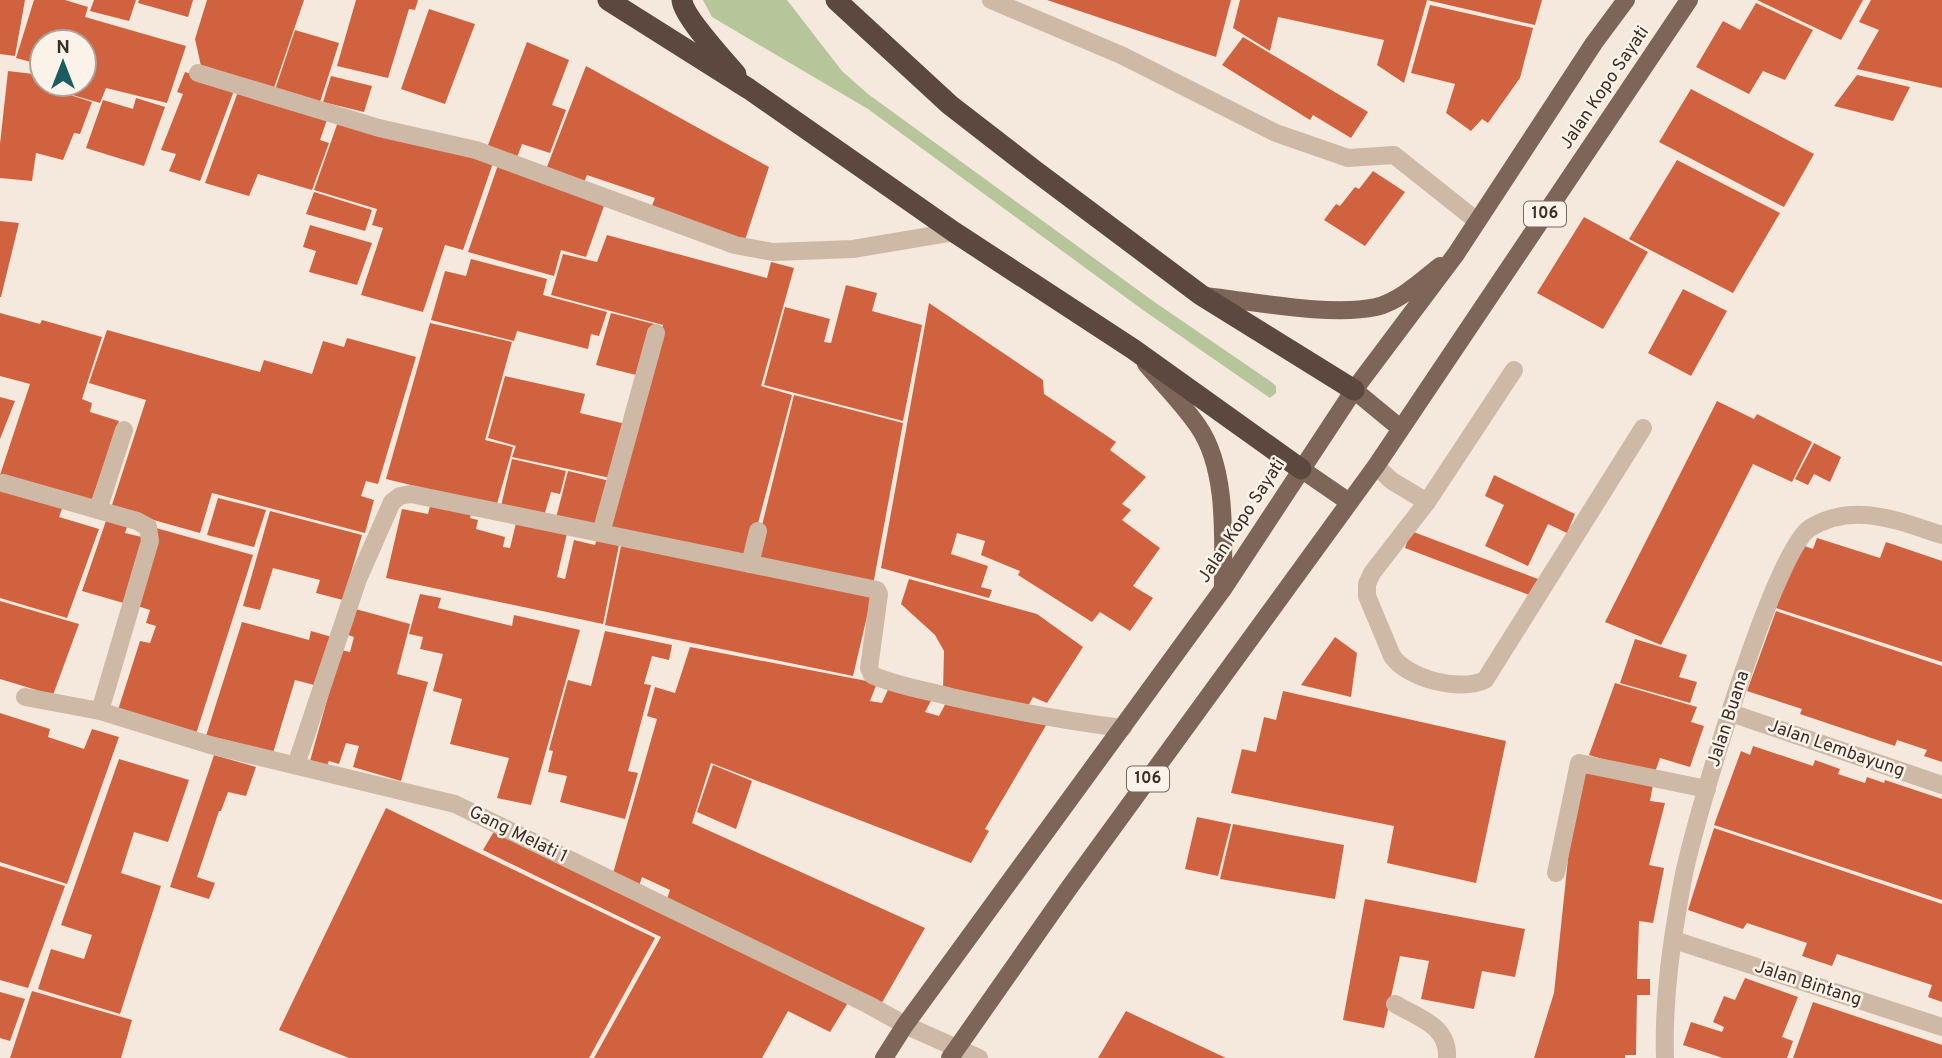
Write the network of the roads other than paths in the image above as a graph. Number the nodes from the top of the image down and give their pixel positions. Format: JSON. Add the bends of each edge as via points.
{"nodes":[{"id":1,"x":608,"y":0,"type":"edge"},
{"id":2,"x":682,"y":0,"type":"edge"},
{"id":3,"x":836,"y":0,"type":"edge"},
{"id":4,"x":991,"y":0,"type":"edge"},
{"id":5,"x":1626,"y":0,"type":"edge"},
{"id":6,"x":1689,"y":0,"type":"edge"},
{"id":7,"x":198,"y":72,"type":"dead end"},
{"id":8,"x":749,"y":89,"type":"junction"},
{"id":9,"x":1477,"y":222,"type":"junction"},
{"id":10,"x":954,"y":232,"type":"junction"},
{"id":11,"x":1455,"y":254,"type":"junction"},
{"id":12,"x":1201,"y":295,"type":"junction"},
{"id":13,"x":656,"y":333,"type":"dead end"},
{"id":14,"x":1133,"y":349,"type":"junction"},
{"id":15,"x":1514,"y":370,"type":"dead end"},
{"id":16,"x":1354,"y":390,"type":"junction"},
{"id":17,"x":1399,"y":428,"type":"junction"},
{"id":18,"x":1643,"y":428,"type":"dead end"},
{"id":19,"x":124,"y":430,"type":"dead end"},
{"id":20,"x":1376,"y":466,"type":"junction"},
{"id":21,"x":1301,"y":469,"type":"junction"},
{"id":22,"x":3,"y":483,"type":"dead end"},
{"id":23,"x":1349,"y":502,"type":"junction"},
{"id":24,"x":1427,"y":502,"type":"junction"},
{"id":25,"x":98,"y":510,"type":"junction"},
{"id":26,"x":758,"y":531,"type":"dead end"},
{"id":27,"x":601,"y":533,"type":"junction"},
{"id":28,"x":1942,"y":535,"type":"edge"},
{"id":29,"x":750,"y":564,"type":"junction"},
{"id":30,"x":1223,"y":589,"type":"junction"},
{"id":31,"x":25,"y":697,"type":"dead end"},
{"id":32,"x":100,"y":711,"type":"junction"},
{"id":33,"x":1731,"y":713,"type":"junction"},
{"id":34,"x":1123,"y":728,"type":"junction"},
{"id":35,"x":296,"y":765,"type":"junction"},
{"id":36,"x":1942,"y":785,"type":"edge"},
{"id":37,"x":1707,"y":789,"type":"junction"},
{"id":38,"x":1556,"y":873,"type":"dead end"},
{"id":39,"x":1674,"y":940,"type":"junction"},
{"id":40,"x":1395,"y":1004,"type":"dead end"},
{"id":41,"x":905,"y":1025,"type":"junction"},
{"id":42,"x":1942,"y":1027,"type":"edge"},
{"id":43,"x":954,"y":1053,"type":"edge"},
{"id":44,"x":884,"y":1058,"type":"edge"},
{"id":45,"x":979,"y":1058,"type":"edge"},
{"id":46,"x":1447,"y":1058,"type":"edge"},
{"id":47,"x":1665,"y":1058,"type":"edge"}],
"edges":[{"from":1,"to":8,"type":"highway"},
{"from":2,"to":8,"type":"highway","via":[[698,28]]},
{"from":3,"to":12,"type":"highway","via":[[950,105]]},
{"from":4,"to":9,"type":"street","via":[[1121,55],[1276,133],[1348,158],[1394,155]]},
{"from":5,"to":9,"type":"main road","name":"Jalan Kopo Sayati","number":"106"},
{"from":6,"to":17,"type":"main road","name":"Jalan Kopo Sayati","number":"106"},
{"from":7,"to":10,"type":"street","via":[[379,128],[476,150],[735,244],[773,252],[853,248]]},
{"from":8,"to":10,"type":"highway"},
{"from":9,"to":11,"type":"main road","name":"Jalan Kopo Sayati","number":"106"},
{"from":10,"to":14,"type":"highway"},
{"from":11,"to":12,"type":"main road","via":[[1404,293],[1378,306],[1343,310]]},
{"from":11,"to":16,"type":"main road","name":"Jalan Kopo Sayati","number":"106"},
{"from":12,"to":16,"type":"highway"},
{"from":13,"to":27,"type":"street"},
{"from":14,"to":21,"type":"highway"},
{"from":14,"to":30,"type":"main road","via":[[1199,428],[1216,467]]},
{"from":15,"to":24,"type":"street"},
{"from":16,"to":17,"type":"main road"},
{"from":16,"to":21,"type":"main road","name":"Jalan Kopo Sayati","number":"106"},
{"from":17,"to":20,"type":"main road","name":"Jalan Kopo Sayati","number":"106"},
{"from":18,"to":24,"type":"street","via":[[1485,680],[1477,684],[1454,685],[1398,664],[1367,596],[1372,573]]},
{"from":19,"to":25,"type":"street"},
{"from":20,"to":23,"type":"main road","name":"Jalan Kopo Sayati","number":"106"},
{"from":20,"to":24,"type":"street"},
{"from":21,"to":23,"type":"main road"},
{"from":21,"to":30,"type":"main road","name":"Jalan Kopo Sayati","number":"106"},
{"from":22,"to":25,"type":"street"},
{"from":23,"to":43,"type":"main road","name":"Jalan Kopo Sayati","number":"106"},
{"from":25,"to":32,"type":"street","via":[[137,521],[148,527],[150,536]]},
{"from":26,"to":29,"type":"street"},
{"from":27,"to":29,"type":"street"},
{"from":27,"to":35,"type":"street","via":[[411,494],[394,500],[358,579]]},
{"from":28,"to":33,"type":"street","name":"Jalan Buana","via":[[1874,514],[1847,513],[1807,530],[1759,625]]},
{"from":29,"to":34,"type":"street","via":[[877,590],[869,668],[881,679],[1050,718]]},
{"from":30,"to":34,"type":"main road","name":"Jalan Kopo Sayati","number":"106"},
{"from":31,"to":32,"type":"street","name":"Gang Melati 1"},
{"from":32,"to":35,"type":"street","name":"Gang Melati 1","via":[[209,746]]},
{"from":33,"to":36,"type":"street","name":"Jalan Lembayung"},
{"from":33,"to":37,"type":"street","name":"Jalan Buana"},
{"from":34,"to":41,"type":"main road","name":"Jalan Kopo Sayati","number":"106"},
{"from":35,"to":41,"type":"street","name":"Gang Melati 1","via":[[454,804]]},
{"from":37,"to":38,"type":"street","via":[[1579,763]]},
{"from":37,"to":39,"type":"street","name":"Jalan Buana","via":[[1683,877]]},
{"from":39,"to":42,"type":"street","name":"Jalan Bintang"},
{"from":39,"to":47,"type":"street","name":"Jalan Buana"},
{"from":40,"to":46,"type":"street","via":[[1438,1029],[1445,1037]]},
{"from":41,"to":43,"type":"street","name":"Gang Melati 1"},
{"from":41,"to":44,"type":"main road","name":"Jalan Kopo Sayati","number":"106"},
{"from":43,"to":45,"type":"street","name":"Gang Melati 1"}]}
